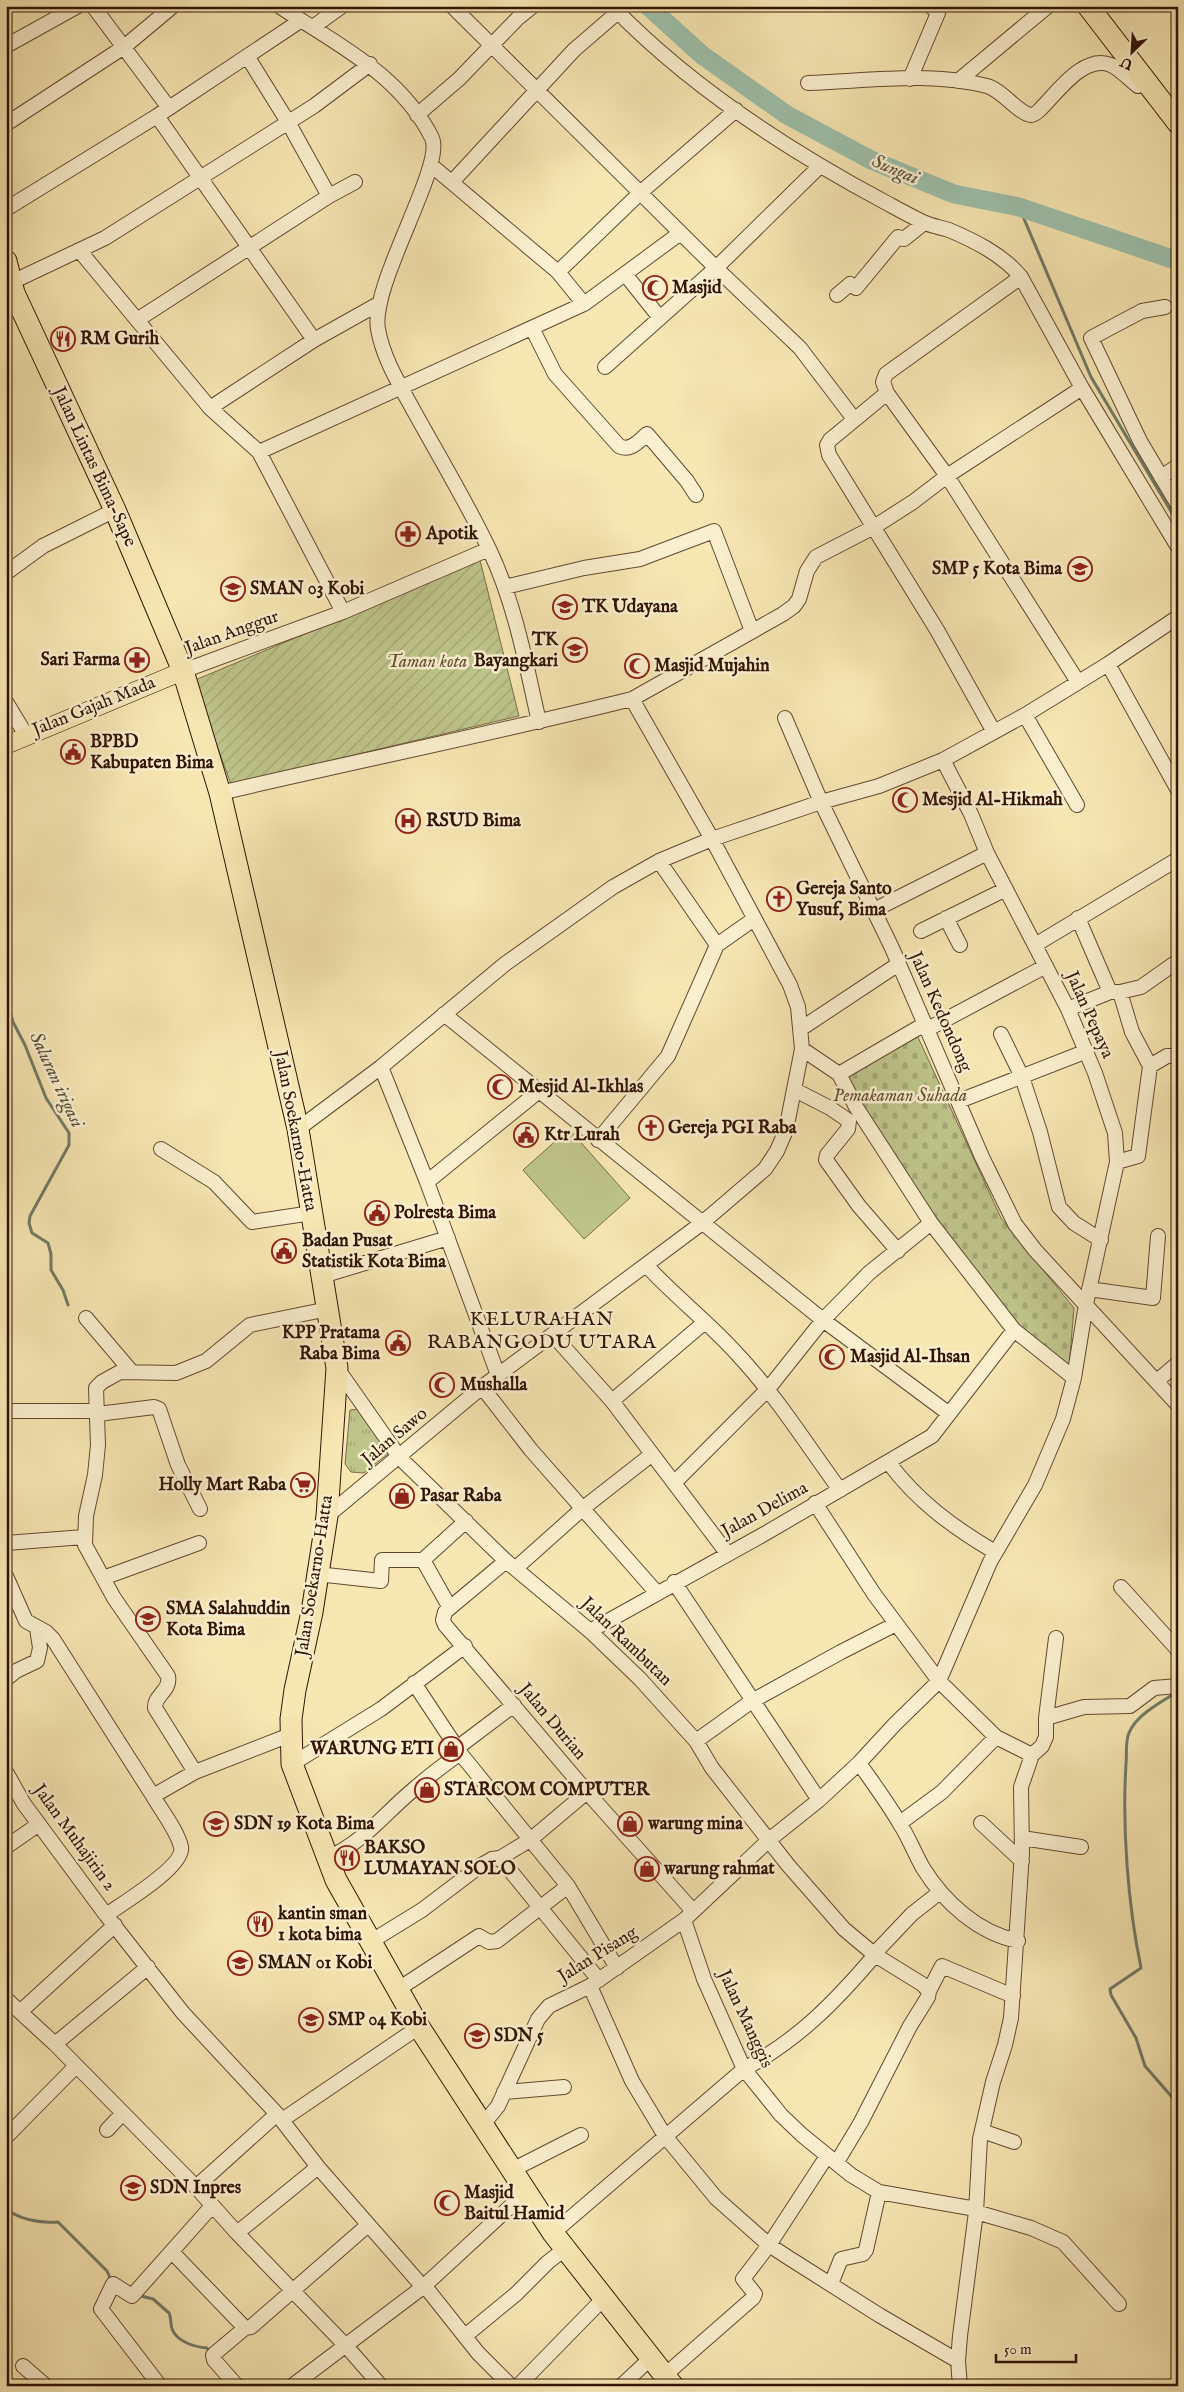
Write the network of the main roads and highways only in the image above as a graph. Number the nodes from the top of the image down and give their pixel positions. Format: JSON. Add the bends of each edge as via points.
{"nodes":[{"id":1,"x":1088,"y":6,"type":"edge"},
{"id":2,"x":1178,"y":123,"type":"edge"},
{"id":3,"x":9,"y":272,"type":"edge"},
{"id":4,"x":183,"y":671,"type":"junction"},
{"id":5,"x":6,"y":745,"type":"edge"},
{"id":6,"x":669,"y":2381,"type":"edge"}],
"edges":[{"from":1,"to":2,"type":"highway"},
{"from":3,"to":4,"type":"highway","name":"Jalan Lintas Bima-Sape","via":[[14,293],[115,510]]},
{"from":4,"to":5,"type":"main road","name":"Jalan Gajah Mada"},
{"from":4,"to":6,"type":"highway","name":"Jalan Soekarno-Hatta","via":[[220,793],[298,1129],[337,1368],[327,1516],[309,1629],[295,1690],[290,1735],[292,1764],[336,1880],[418,2027],[559,2241]]}]}
